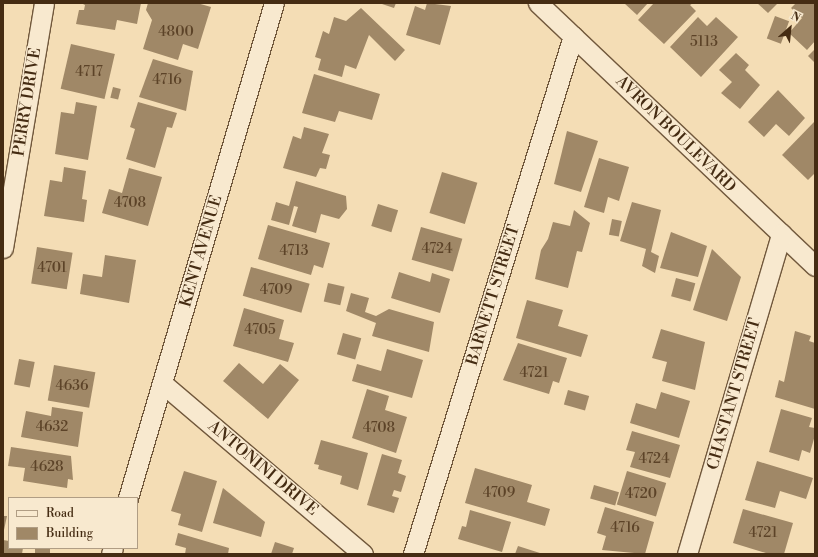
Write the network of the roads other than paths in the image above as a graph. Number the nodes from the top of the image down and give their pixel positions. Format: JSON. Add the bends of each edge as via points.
{"nodes":[{"id":1,"x":44,"y":3,"type":"edge"},
{"id":2,"x":274,"y":3,"type":"edge"},
{"id":3,"x":538,"y":3,"type":"edge"},
{"id":4,"x":572,"y":36,"type":"junction"},
{"id":5,"x":781,"y":234,"type":"junction"},
{"id":6,"x":3,"y":248,"type":"edge"},
{"id":7,"x":815,"y":266,"type":"edge"},
{"id":8,"x":162,"y":383,"type":"junction"},
{"id":9,"x":128,"y":497,"type":"edge"},
{"id":10,"x":363,"y":554,"type":"edge"},
{"id":11,"x":413,"y":554,"type":"edge"},
{"id":12,"x":687,"y":554,"type":"edge"}],
"edges":[{"from":1,"to":6,"type":"street","name":"PERRY DRIVE"},
{"from":2,"to":8,"type":"street","name":"KENT AVENUE"},
{"from":3,"to":4,"type":"street","name":"AVRON BOULEVARD"},
{"from":4,"to":5,"type":"street","name":"AVRON BOULEVARD"},
{"from":4,"to":11,"type":"street","name":"BARNETT STREET"},
{"from":5,"to":7,"type":"street","name":"AVRON BOULEVARD"},
{"from":5,"to":12,"type":"street","name":"CHASTANT STREET"},
{"from":8,"to":9,"type":"street","name":"KENT AVENUE"},
{"from":8,"to":10,"type":"street","name":"ANTONINI DRIVE"}]}
